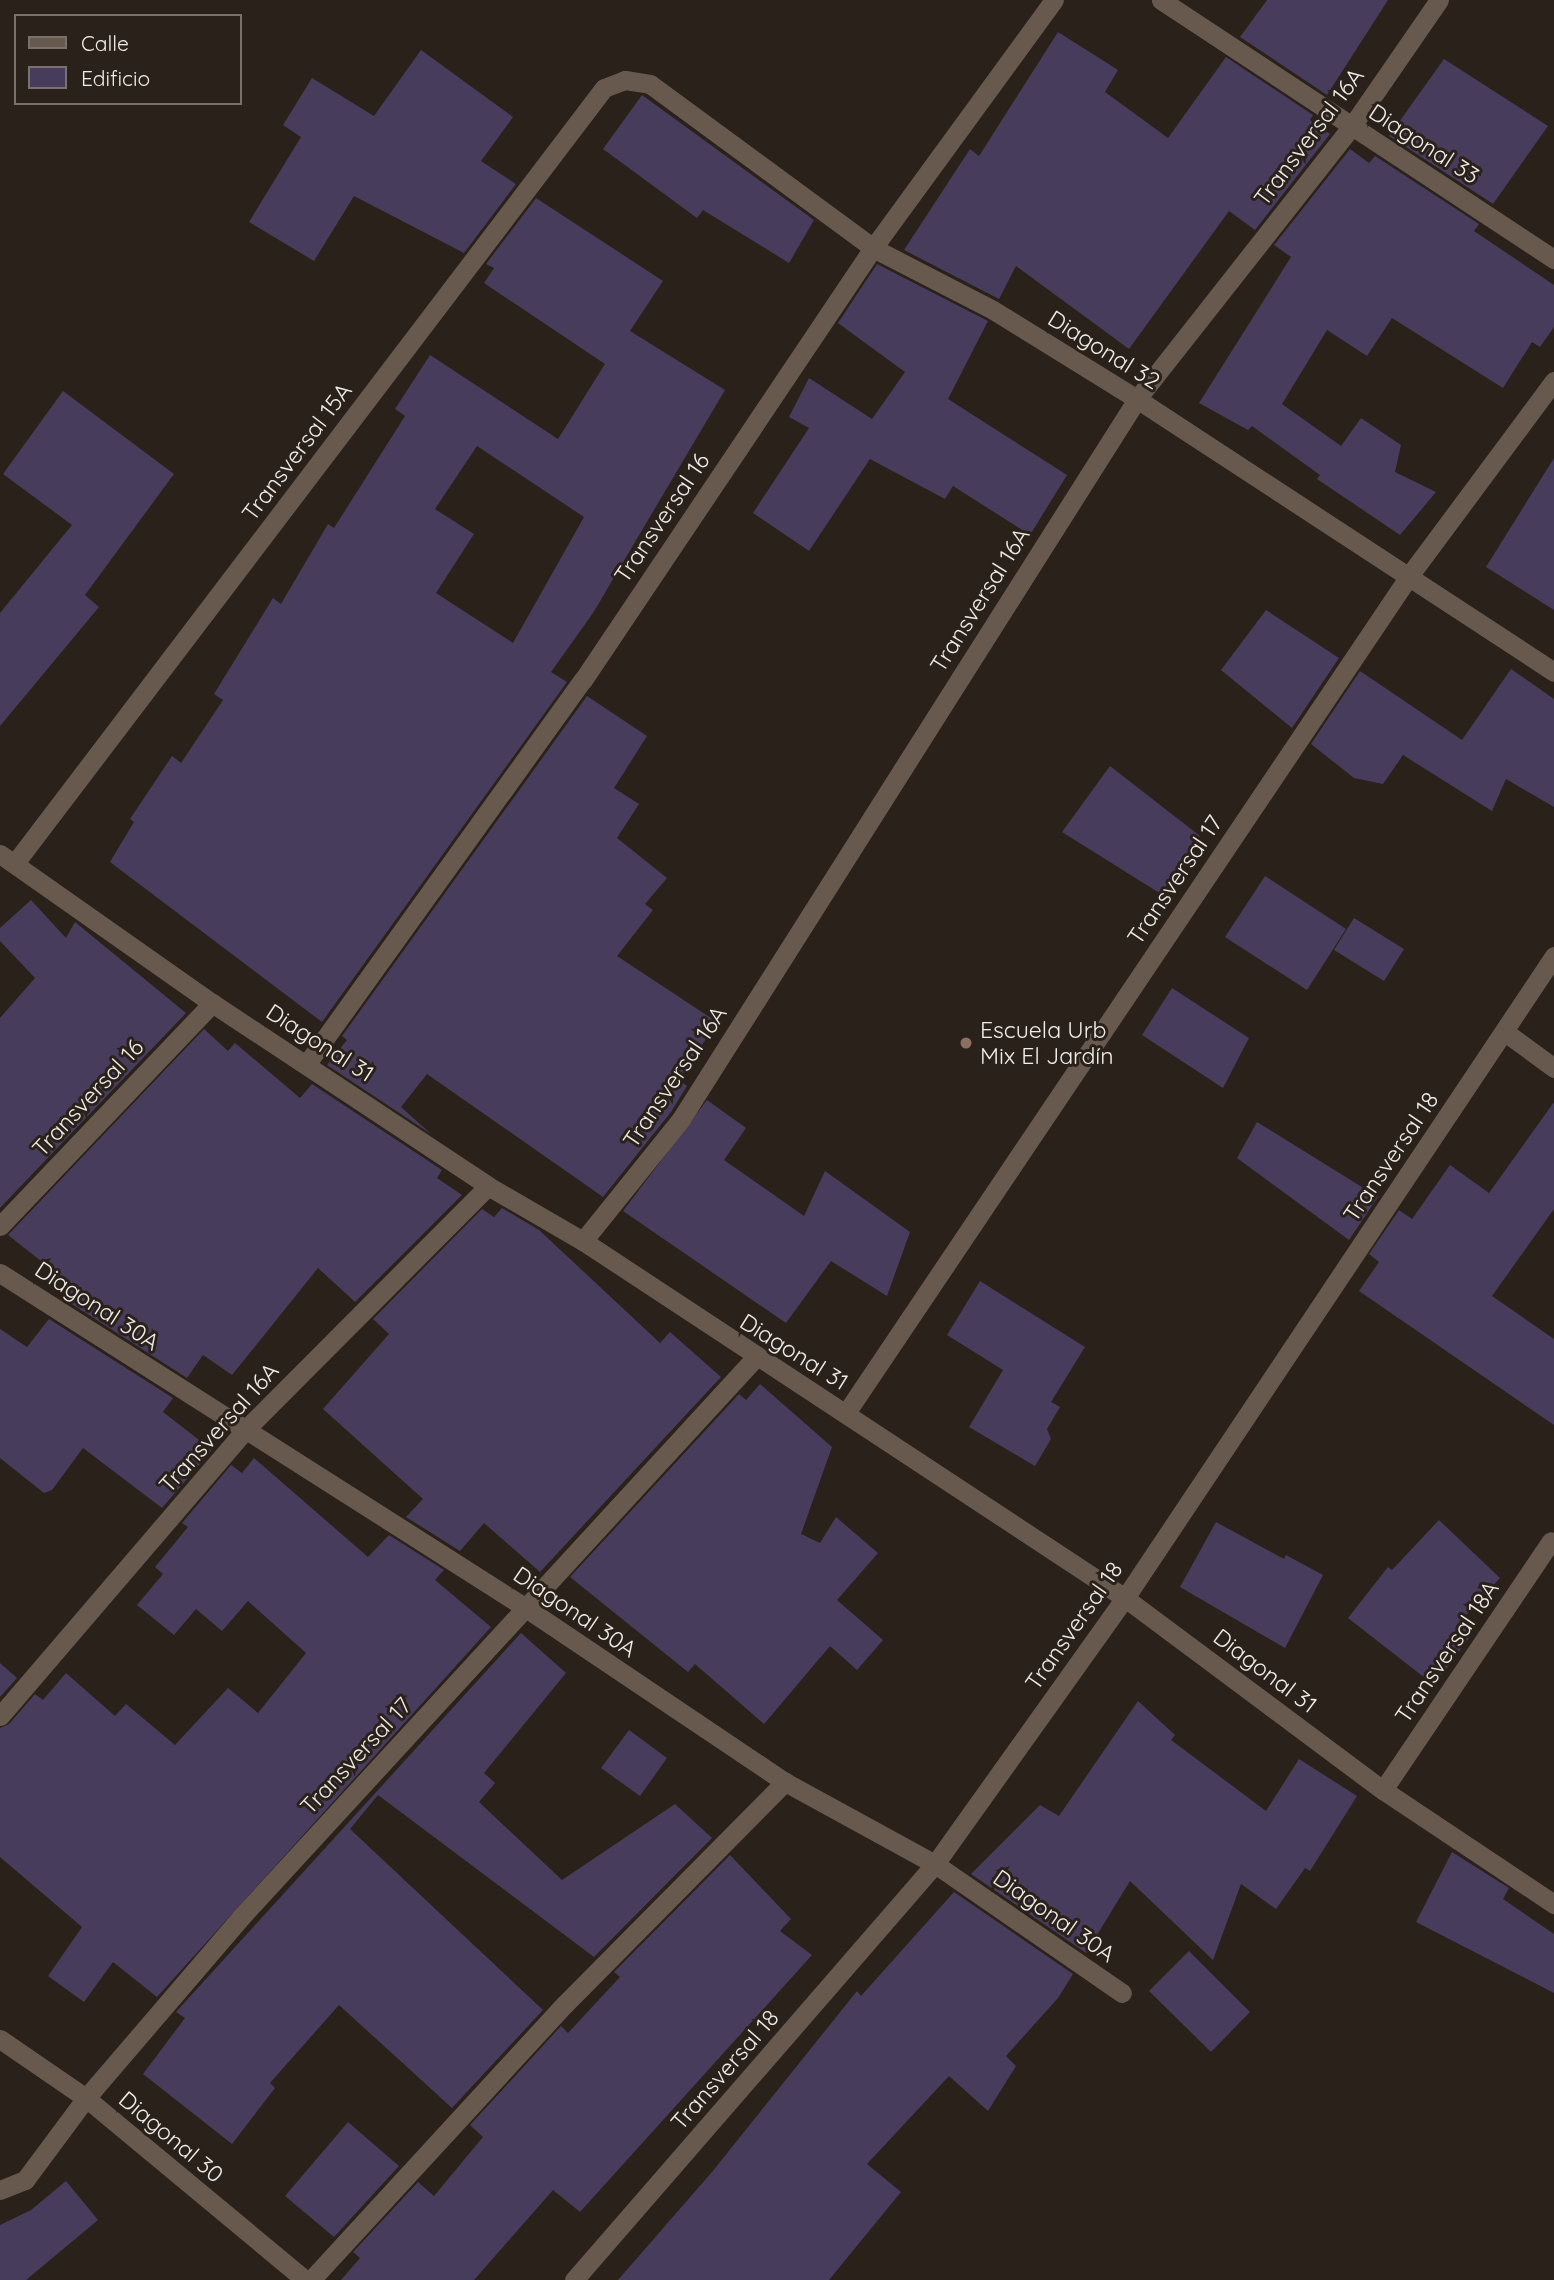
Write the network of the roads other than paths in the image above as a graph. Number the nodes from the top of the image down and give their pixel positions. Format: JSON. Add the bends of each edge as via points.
{"nodes":[{"id":1,"x":1054,"y":0,"type":"edge"},
{"id":2,"x":1161,"y":0,"type":"edge"},
{"id":3,"x":1439,"y":0,"type":"edge"},
{"id":4,"x":625,"y":80,"type":"joint"},
{"id":5,"x":1352,"y":126,"type":"junction"},
{"id":6,"x":873,"y":248,"type":"junction"},
{"id":7,"x":1554,"y":259,"type":"edge"},
{"id":8,"x":1554,"y":381,"type":"edge"},
{"id":9,"x":1137,"y":399,"type":"junction"},
{"id":10,"x":1409,"y":576,"type":"junction"},
{"id":11,"x":1554,"y":672,"type":"edge"},
{"id":12,"x":8,"y":858,"type":"edge"},
{"id":13,"x":1554,"y":956,"type":"edge"},
{"id":14,"x":212,"y":1003,"type":"junction"},
{"id":15,"x":1505,"y":1032,"type":"junction"},
{"id":16,"x":307,"y":1062,"type":"junction"},
{"id":17,"x":1554,"y":1068,"type":"edge"},
{"id":18,"x":488,"y":1186,"type":"junction"},
{"id":19,"x":0,"y":1226,"type":"edge"},
{"id":20,"x":583,"y":1241,"type":"junction"},
{"id":21,"x":0,"y":1273,"type":"edge"},
{"id":22,"x":755,"y":1358,"type":"junction"},
{"id":23,"x":846,"y":1413,"type":"junction"},
{"id":24,"x":245,"y":1430,"type":"junction"},
{"id":25,"x":1551,"y":1541,"type":"dead end"},
{"id":26,"x":1125,"y":1598,"type":"junction"},
{"id":27,"x":526,"y":1608,"type":"junction"},
{"id":28,"x":0,"y":1716,"type":"edge"},
{"id":29,"x":785,"y":1782,"type":"junction"},
{"id":30,"x":1384,"y":1790,"type":"junction"},
{"id":31,"x":935,"y":1864,"type":"junction"},
{"id":32,"x":1554,"y":1904,"type":"edge"},
{"id":33,"x":1122,"y":1993,"type":"dead end"},
{"id":34,"x":0,"y":2039,"type":"edge"},
{"id":35,"x":86,"y":2098,"type":"junction"},
{"id":36,"x":0,"y":2190,"type":"edge"},
{"id":37,"x":305,"y":2280,"type":"edge"},
{"id":38,"x":311,"y":2280,"type":"edge"},
{"id":39,"x":574,"y":2280,"type":"edge"}],
"edges":[{"from":1,"to":6,"type":"street","name":"Transversal 16"},
{"from":2,"to":5,"type":"street","name":"Diagonal 33"},
{"from":3,"to":5,"type":"street","name":"Transversal 16A"},
{"from":4,"to":6,"type":"street","name":"Diagonal 32","via":[[650,84]]},
{"from":4,"to":12,"type":"street","name":"Transversal 15A","via":[[604,88]]},
{"from":5,"to":7,"type":"street","name":"Diagonal 33"},
{"from":5,"to":9,"type":"street","name":"Transversal 16A"},
{"from":6,"to":9,"type":"street","name":"Diagonal 32","via":[[993,310]]},
{"from":6,"to":16,"type":"street","name":"Transversal 16","via":[[583,680]]},
{"from":8,"to":10,"type":"street","name":"Transversal 17"},
{"from":9,"to":10,"type":"street","name":"Diagonal 32"},
{"from":9,"to":20,"type":"street","name":"Transversal 16A","via":[[681,1119]]},
{"from":10,"to":11,"type":"street","name":"Diagonal 32"},
{"from":10,"to":23,"type":"street","name":"Transversal 17"},
{"from":12,"to":14,"type":"street","name":"Diagonal 31"},
{"from":13,"to":15,"type":"street","name":"Transversal 18"},
{"from":14,"to":16,"type":"street","name":"Diagonal 31"},
{"from":14,"to":19,"type":"street","name":"Transversal 16"},
{"from":15,"to":17,"type":"street"},
{"from":15,"to":26,"type":"street","name":"Transversal 18"},
{"from":16,"to":18,"type":"street","name":"Diagonal 31"},
{"from":18,"to":20,"type":"street","name":"Diagonal 31"},
{"from":18,"to":24,"type":"street","name":"Transversal 16A"},
{"from":20,"to":22,"type":"street","name":"Diagonal 31"},
{"from":21,"to":24,"type":"street","name":"Diagonal 30A"},
{"from":22,"to":23,"type":"street","name":"Diagonal 31"},
{"from":22,"to":27,"type":"street","name":"Transversal 17"},
{"from":23,"to":26,"type":"street","name":"Diagonal 31"},
{"from":24,"to":27,"type":"street","name":"Diagonal 30A"},
{"from":24,"to":28,"type":"street","name":"Transversal 16A"},
{"from":25,"to":30,"type":"street","name":"Transversal 18A"},
{"from":26,"to":30,"type":"street","name":"Diagonal 31"},
{"from":26,"to":31,"type":"street","name":"Transversal 18"},
{"from":27,"to":29,"type":"street","name":"Diagonal 30A"},
{"from":27,"to":35,"type":"street","name":"Transversal 17","via":[[241,1917]]},
{"from":29,"to":31,"type":"street","name":"Diagonal 30A"},
{"from":29,"to":38,"type":"street","via":[[565,2004]]},
{"from":30,"to":32,"type":"street","name":"Diagonal 31"},
{"from":31,"to":33,"type":"street","name":"Diagonal 30A"},
{"from":31,"to":39,"type":"street","name":"Transversal 18"},
{"from":34,"to":35,"type":"street","name":"Diagonal 30"},
{"from":35,"to":36,"type":"street","name":"Transversal 17","via":[[25,2180]]},
{"from":35,"to":37,"type":"street","name":"Diagonal 30"}]}
